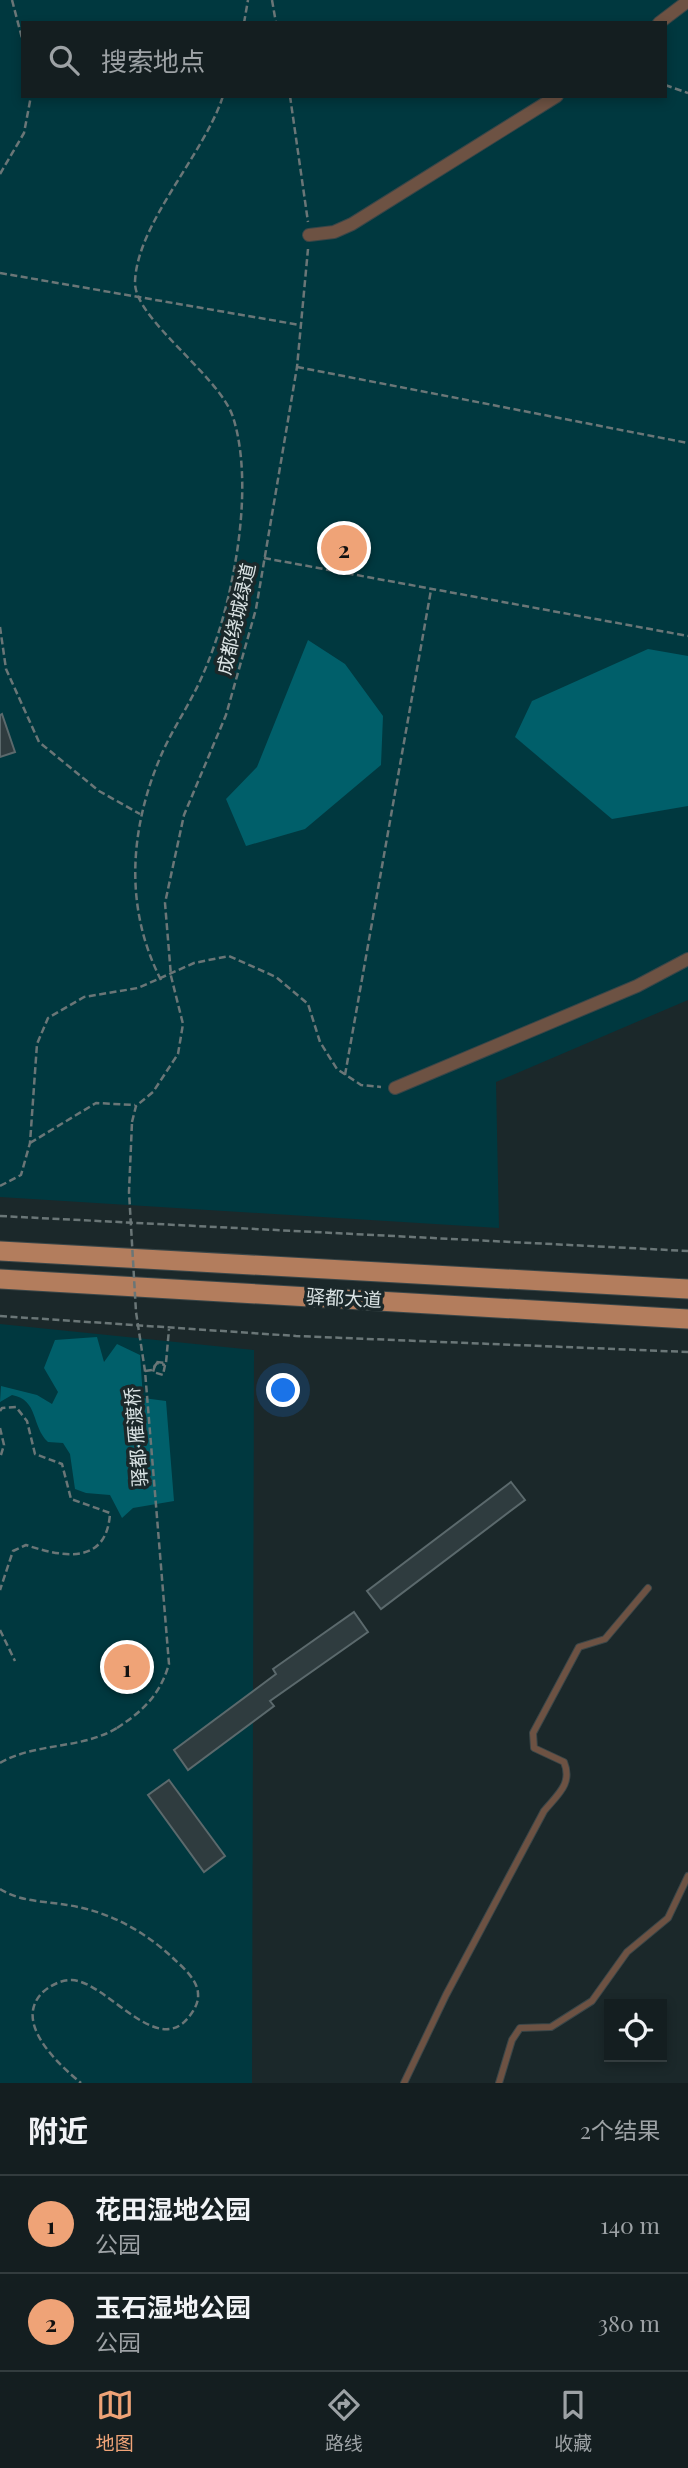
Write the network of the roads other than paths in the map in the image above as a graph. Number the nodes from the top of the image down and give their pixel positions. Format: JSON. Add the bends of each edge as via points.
{"nodes":[{"id":1,"x":688,"y":1,"type":"edge"},
{"id":2,"x":662,"y":21,"type":"edge"},
{"id":3,"x":554,"y":98,"type":"edge"},
{"id":4,"x":309,"y":235,"type":"road end"},
{"id":5,"x":688,"y":959,"type":"edge"},
{"id":6,"x":395,"y":1088,"type":"road end"},
{"id":7,"x":0,"y":1251,"type":"edge"},
{"id":8,"x":0,"y":1279,"type":"edge"},
{"id":9,"x":688,"y":1289,"type":"edge"},
{"id":10,"x":688,"y":1319,"type":"edge"},
{"id":11,"x":648,"y":1588,"type":"dead end"},
{"id":12,"x":688,"y":1876,"type":"edge"},
{"id":13,"x":404,"y":2083,"type":"edge"},
{"id":14,"x":499,"y":2083,"type":"edge"}],
"edges":[{"from":1,"to":2,"type":"street"},
{"from":3,"to":4,"type":"street","via":[[352,224]]},
{"from":5,"to":6,"type":"street","via":[[637,986]]},
{"from":7,"to":9,"type":"main road","name":"驿都大道"},
{"from":8,"to":10,"type":"main road","name":"驿都大道"},
{"from":11,"to":13,"type":"lane","via":[[604,1639],[579,1647],[533,1733],[534,1748],[564,1762],[569,1773],[566,1786],[544,1811]]},
{"from":12,"to":14,"type":"lane","via":[[668,1918],[627,1952],[592,2001],[551,2027],[520,2028]]}]}
